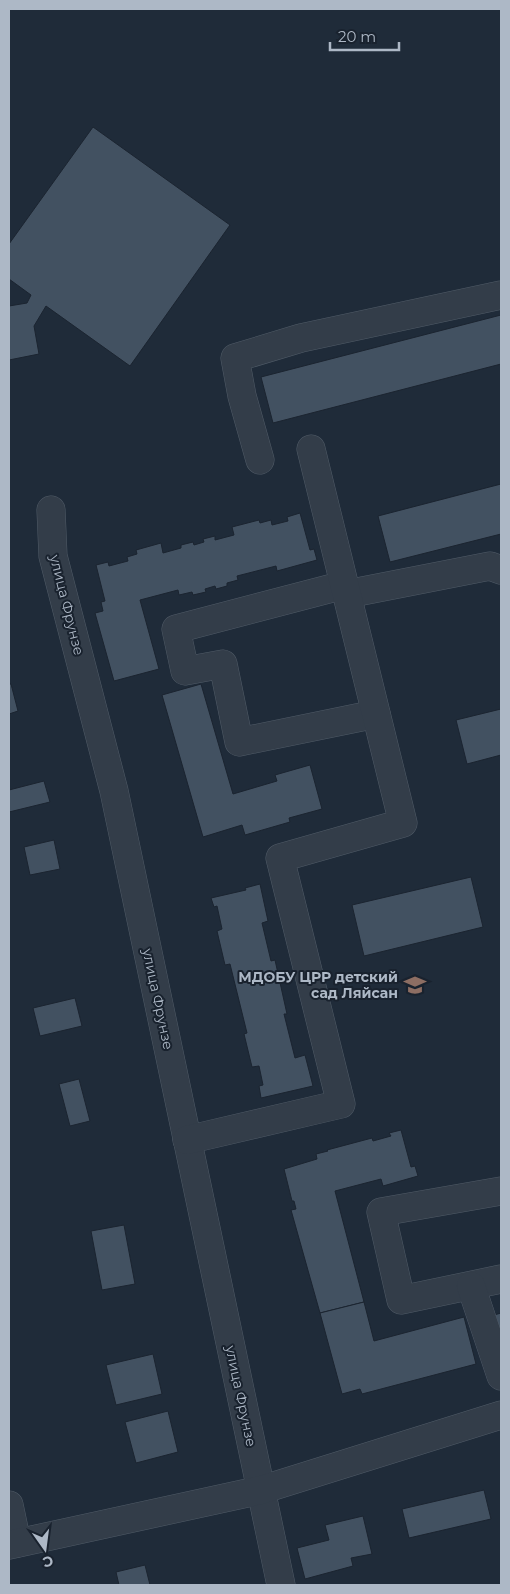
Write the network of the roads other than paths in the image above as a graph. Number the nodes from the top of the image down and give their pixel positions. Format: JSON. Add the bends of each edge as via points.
{"nodes":[{"id":1,"x":501,"y":295,"type":"edge"},
{"id":2,"x":311,"y":448,"type":"dead end"},
{"id":3,"x":260,"y":460,"type":"dead end"},
{"id":4,"x":52,"y":510,"type":"dead end"},
{"id":5,"x":501,"y":570,"type":"edge"},
{"id":6,"x":346,"y":589,"type":"junction"},
{"id":7,"x":376,"y":714,"type":"junction"},
{"id":8,"x":187,"y":1140,"type":"junction"},
{"id":9,"x":501,"y":1191,"type":"edge"},
{"id":10,"x":501,"y":1279,"type":"edge"},
{"id":11,"x":471,"y":1286,"type":"junction"},
{"id":12,"x":501,"y":1376,"type":"edge"},
{"id":13,"x":501,"y":1415,"type":"edge"},
{"id":14,"x":261,"y":1490,"type":"junction"},
{"id":15,"x":9,"y":1504,"type":"edge"},
{"id":16,"x":13,"y":1544,"type":"edge"},
{"id":17,"x":281,"y":1585,"type":"edge"}],
"edges":[{"from":1,"to":3,"type":"street","via":[[301,338],[235,358]]},
{"from":2,"to":6,"type":"street"},
{"from":4,"to":8,"type":"street","name":"улица Фрунзе","via":[[54,556],[114,791]]},
{"from":5,"to":6,"type":"street","via":[[490,566]]},
{"from":6,"to":7,"type":"street"},
{"from":6,"to":7,"type":"street","via":[[176,629],[185,671],[223,664],[239,742]]},
{"from":7,"to":8,"type":"street","via":[[403,823],[280,858],[341,1104]]},
{"from":8,"to":14,"type":"street","name":"улица Фрунзе"},
{"from":9,"to":11,"type":"street","via":[[381,1212],[401,1300]]},
{"from":10,"to":11,"type":"street"},
{"from":11,"to":12,"type":"street"},
{"from":13,"to":14,"type":"street"},
{"from":14,"to":16,"type":"street"},
{"from":14,"to":17,"type":"street","name":"улица Фрунзе"},
{"from":15,"to":16,"type":"street"}]}
